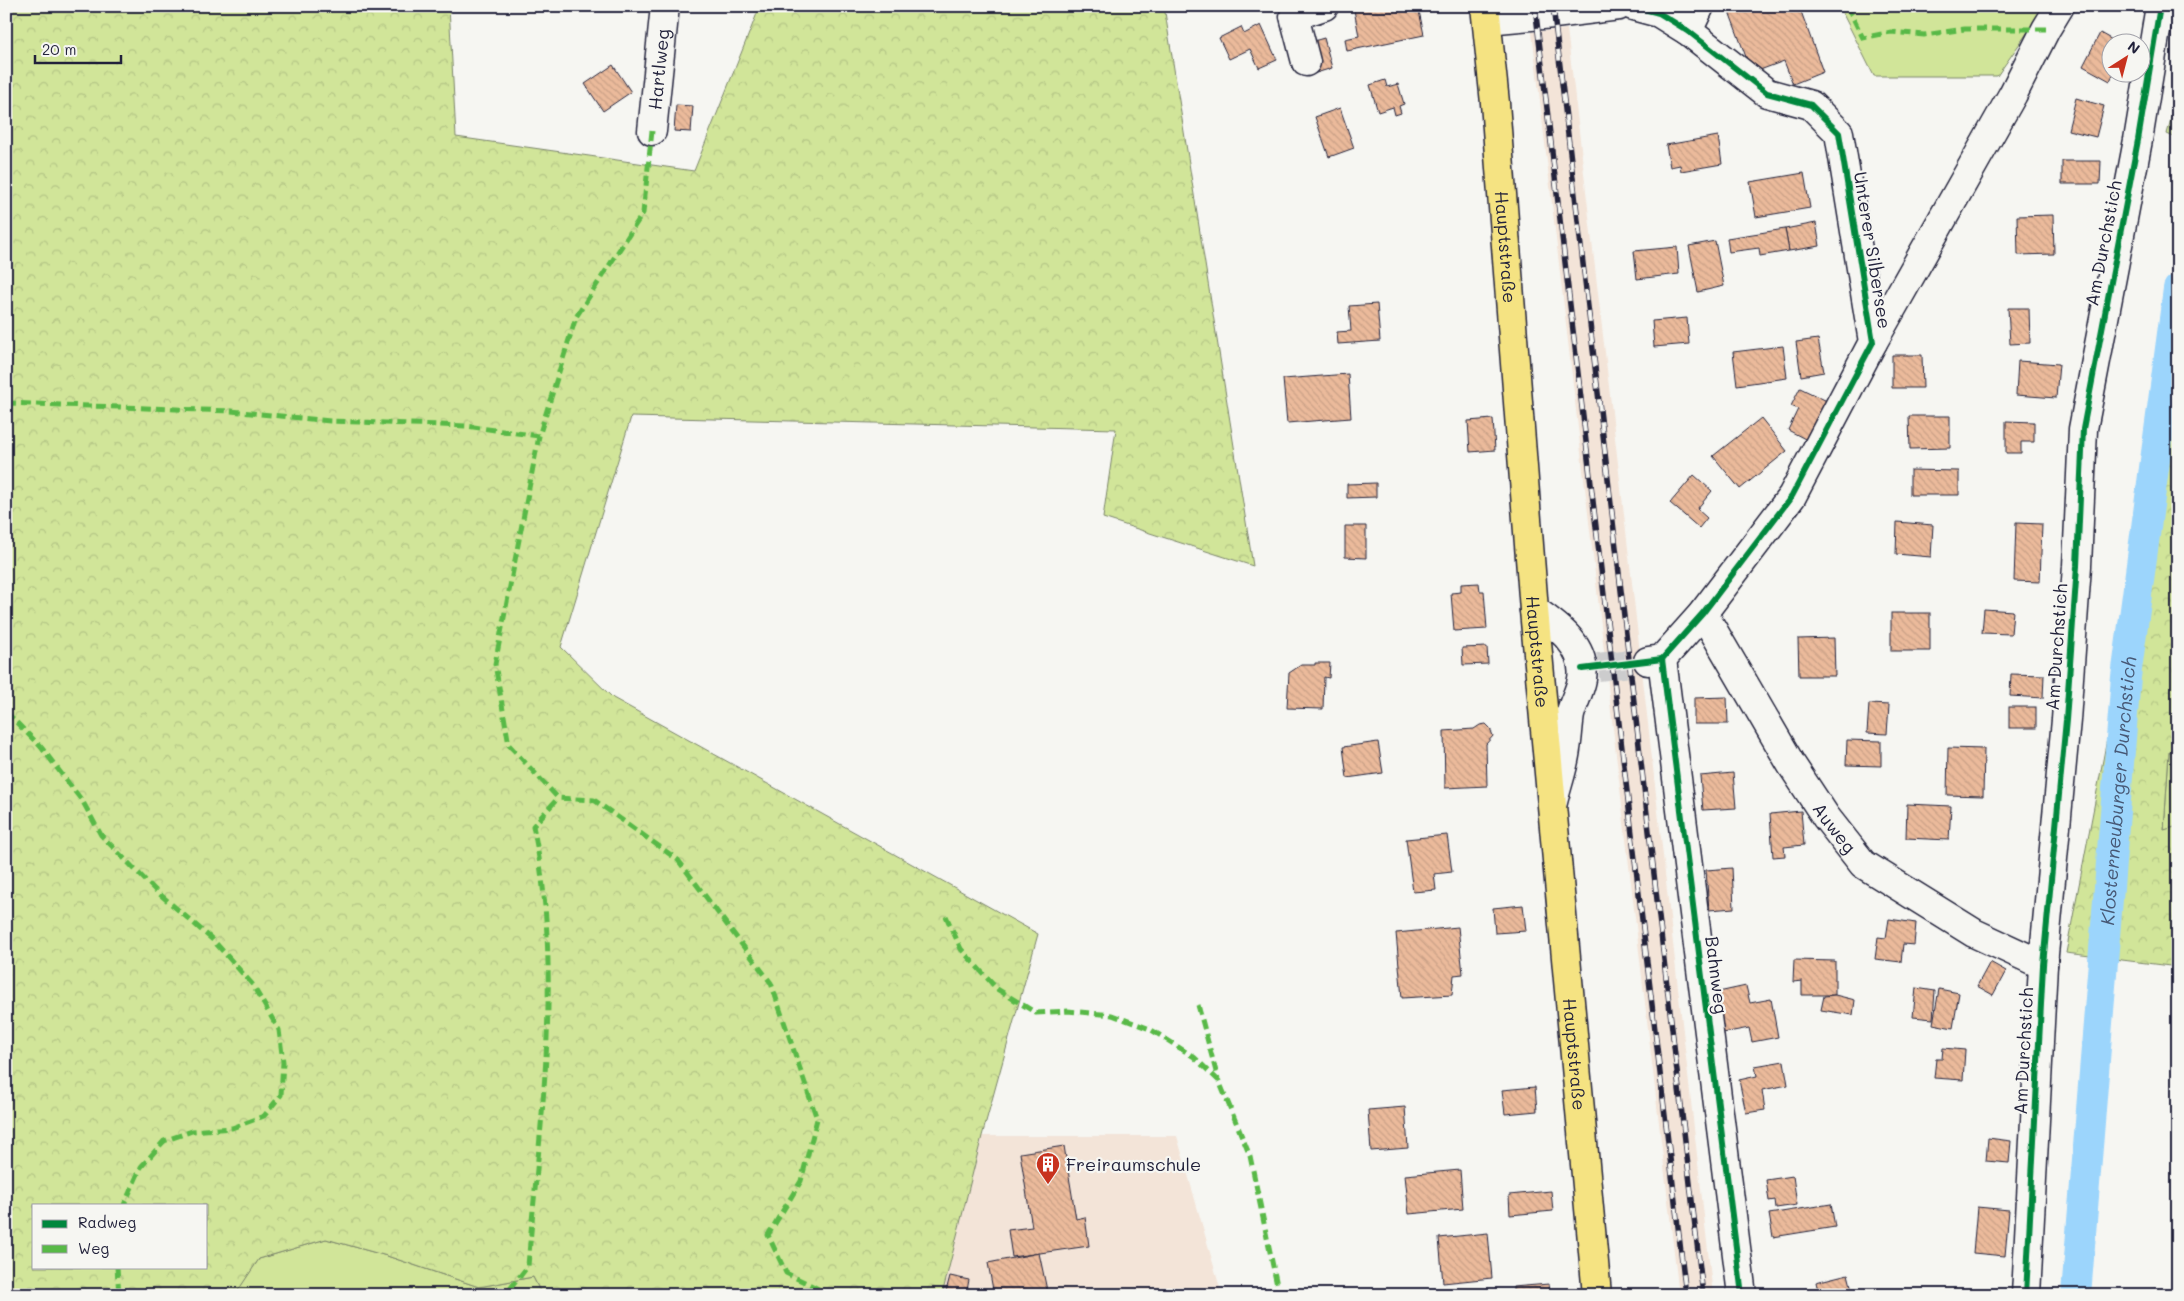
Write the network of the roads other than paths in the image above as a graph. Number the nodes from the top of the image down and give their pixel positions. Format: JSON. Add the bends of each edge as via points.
{"nodes":[{"id":1,"x":665,"y":6,"type":"edge"},
{"id":2,"x":1324,"y":6,"type":"edge"},
{"id":3,"x":1619,"y":6,"type":"edge"},
{"id":4,"x":1633,"y":6,"type":"edge"},
{"id":5,"x":1700,"y":6,"type":"edge"},
{"id":6,"x":2060,"y":6,"type":"edge"},
{"id":7,"x":2160,"y":6,"type":"edge"},
{"id":8,"x":1486,"y":13,"type":"edge"},
{"id":9,"x":1688,"y":31,"type":"junction"},
{"id":10,"x":1306,"y":62,"type":"dead end"},
{"id":11,"x":652,"y":132,"type":"dead end"},
{"id":12,"x":1873,"y":342,"type":"junction"},
{"id":13,"x":1534,"y":610,"type":"junction"},
{"id":14,"x":1703,"y":613,"type":"junction"},
{"id":15,"x":1655,"y":660,"type":"joint"},
{"id":16,"x":1553,"y":803,"type":"junction"},
{"id":17,"x":2042,"y":965,"type":"junction"},
{"id":18,"x":1597,"y":1295,"type":"edge"},
{"id":19,"x":1742,"y":1295,"type":"edge"},
{"id":20,"x":2026,"y":1295,"type":"edge"}],
"edges":[{"from":1,"to":11,"type":"street","name":"Hartlweg"},
{"from":2,"to":10,"type":"street","via":[[1294,16]]},
{"from":3,"to":8,"type":"street","via":[[1554,14]]},
{"from":4,"to":9,"type":"street","name":"Unterer Silbersee","via":[[1659,13]]},
{"from":5,"to":9,"type":"street"},
{"from":6,"to":12,"type":"street","name":"Unterer Silbersee"},
{"from":7,"to":17,"type":"street","name":"Am Durchstich","via":[[2083,429],[2066,710]]},
{"from":8,"to":13,"type":"main road","name":"Hauptstraße"},
{"from":9,"to":12,"type":"street","name":"Unterer Silbersee","via":[[1767,92],[1812,105],[1839,133]]},
{"from":12,"to":14,"type":"street","name":"Unterer Silbersee","via":[[1792,496]]},
{"from":13,"to":16,"type":"main road","name":"Hauptstraße"},
{"from":13,"to":16,"type":"street","via":[[1573,642],[1580,659],[1590,668],[1582,679],[1571,712],[1566,751]]},
{"from":14,"to":15,"type":"street","name":"Unterer Silbersee"},
{"from":14,"to":17,"type":"street","name":"Auweg","via":[[1791,764],[1826,818],[1863,864],[1974,933]]},
{"from":15,"to":19,"type":"street","name":"Bahnweg"},
{"from":16,"to":18,"type":"main road","name":"Hauptstraße"},
{"from":17,"to":20,"type":"street","name":"Am Durchstich"}]}
